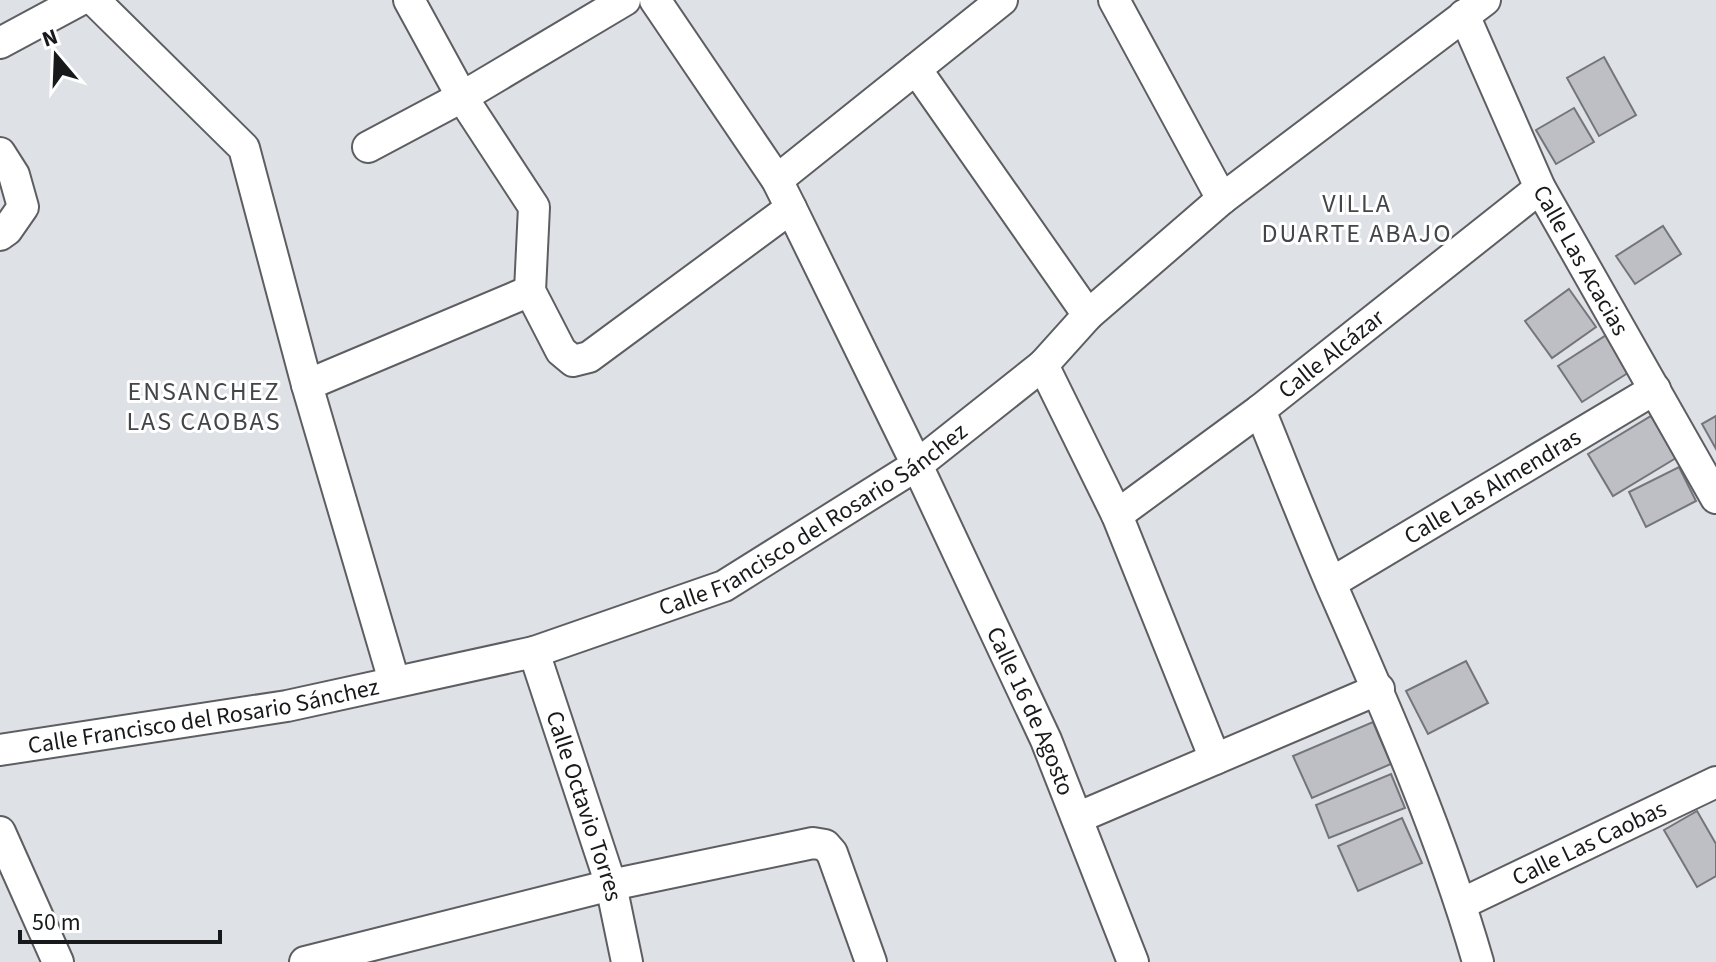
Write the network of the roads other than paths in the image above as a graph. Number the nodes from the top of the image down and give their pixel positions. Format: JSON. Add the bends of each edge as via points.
{"nodes":[{"id":1,"x":80,"y":0,"type":"edge"},
{"id":2,"x":94,"y":0,"type":"edge"},
{"id":3,"x":409,"y":0,"type":"edge"},
{"id":4,"x":625,"y":0,"type":"edge"},
{"id":5,"x":655,"y":0,"type":"edge"},
{"id":6,"x":1002,"y":0,"type":"edge"},
{"id":7,"x":1114,"y":0,"type":"edge"},
{"id":8,"x":1475,"y":7,"type":"edge"},
{"id":9,"x":0,"y":43,"type":"edge"},
{"id":10,"x":916,"y":69,"type":"junction"},
{"id":11,"x":462,"y":97,"type":"junction"},
{"id":12,"x":368,"y":147,"type":"dead end"},
{"id":13,"x":0,"y":153,"type":"edge"},
{"id":14,"x":777,"y":180,"type":"junction"},
{"id":15,"x":1540,"y":188,"type":"junction"},
{"id":16,"x":1222,"y":199,"type":"junction"},
{"id":17,"x":791,"y":208,"type":"junction"},
{"id":18,"x":0,"y":235,"type":"edge"},
{"id":19,"x":530,"y":291,"type":"junction"},
{"id":20,"x":1088,"y":315,"type":"junction"},
{"id":21,"x":1043,"y":365,"type":"junction"},
{"id":22,"x":307,"y":385,"type":"junction"},
{"id":23,"x":1655,"y":389,"type":"junction"},
{"id":24,"x":1260,"y":410,"type":"junction"},
{"id":25,"x":917,"y":465,"type":"junction"},
{"id":26,"x":1716,"y":498,"type":"edge"},
{"id":27,"x":1117,"y":515,"type":"junction"},
{"id":28,"x":1331,"y":583,"type":"junction"},
{"id":29,"x":534,"y":652,"type":"junction"},
{"id":30,"x":394,"y":681,"type":"junction"},
{"id":31,"x":1379,"y":689,"type":"junction"},
{"id":32,"x":0,"y":750,"type":"edge"},
{"id":33,"x":1215,"y":759,"type":"junction"},
{"id":34,"x":1716,"y":782,"type":"edge"},
{"id":35,"x":1077,"y":818,"type":"junction"},
{"id":36,"x":0,"y":832,"type":"edge"},
{"id":37,"x":611,"y":885,"type":"junction"},
{"id":38,"x":1461,"y":904,"type":"junction"},
{"id":39,"x":401,"y":950,"type":"edge"},
{"id":40,"x":58,"y":962,"type":"edge"},
{"id":41,"x":305,"y":962,"type":"edge"},
{"id":42,"x":627,"y":962,"type":"edge"},
{"id":43,"x":871,"y":962,"type":"edge"},
{"id":44,"x":1133,"y":962,"type":"edge"},
{"id":45,"x":1478,"y":962,"type":"edge"}],
"edges":[{"from":1,"to":9,"type":"street"},
{"from":2,"to":22,"type":"street","via":[[244,148]]},
{"from":3,"to":11,"type":"street"},
{"from":4,"to":11,"type":"street"},
{"from":5,"to":14,"type":"street","name":"Calle 16 de Agosto"},
{"from":6,"to":10,"type":"street"},
{"from":7,"to":16,"type":"street"},
{"from":8,"to":15,"type":"street","name":"Calle Las Acacias"},
{"from":8,"to":16,"type":"street","name":"Calle Francisco del Rosario Sánchez"},
{"from":10,"to":14,"type":"street"},
{"from":10,"to":20,"type":"street"},
{"from":11,"to":12,"type":"street"},
{"from":11,"to":19,"type":"street","via":[[534,207]]},
{"from":13,"to":18,"type":"street","via":[[14,175],[23,207]]},
{"from":14,"to":17,"type":"street","name":"Calle 16 de Agosto"},
{"from":15,"to":23,"type":"street","name":"Calle Las Acacias"},
{"from":15,"to":24,"type":"street","name":"Calle Alcázar"},
{"from":16,"to":20,"type":"street","name":"Calle Francisco del Rosario Sánchez"},
{"from":17,"to":19,"type":"street","via":[[589,357],[573,361],[561,351]]},
{"from":17,"to":25,"type":"street","name":"Calle 16 de Agosto"},
{"from":19,"to":22,"type":"street"},
{"from":20,"to":21,"type":"street","name":"Calle Francisco del Rosario Sánchez"},
{"from":21,"to":25,"type":"street","name":"Calle Francisco del Rosario Sánchez"},
{"from":21,"to":27,"type":"street"},
{"from":22,"to":30,"type":"street"},
{"from":23,"to":26,"type":"street","name":"Calle Las Acacias"},
{"from":23,"to":28,"type":"street","name":"Calle Las Almendras"},
{"from":24,"to":27,"type":"street","name":"Calle Alcázar"},
{"from":24,"to":28,"type":"street"},
{"from":25,"to":29,"type":"street","name":"Calle Francisco del Rosario Sánchez","via":[[724,586]]},
{"from":25,"to":35,"type":"street","name":"Calle 16 de Agosto"},
{"from":27,"to":33,"type":"street"},
{"from":28,"to":31,"type":"street"},
{"from":29,"to":30,"type":"street","name":"Calle Francisco del Rosario Sánchez"},
{"from":29,"to":37,"type":"street","name":"Calle Octavio Torres"},
{"from":30,"to":32,"type":"street","name":"Calle Francisco del Rosario Sánchez","via":[[287,706]]},
{"from":31,"to":33,"type":"street"},
{"from":31,"to":38,"type":"street"},
{"from":33,"to":35,"type":"street"},
{"from":34,"to":38,"type":"street","name":"Calle Las Caobas"},
{"from":35,"to":44,"type":"street","name":"Calle 16 de Agosto"},
{"from":36,"to":40,"type":"street"},
{"from":37,"to":39,"type":"street"},
{"from":37,"to":42,"type":"street","name":"Calle Octavio Torres"},
{"from":37,"to":43,"type":"street","via":[[813,843],[825,845]]},
{"from":38,"to":45,"type":"street"},
{"from":39,"to":41,"type":"street"}]}
